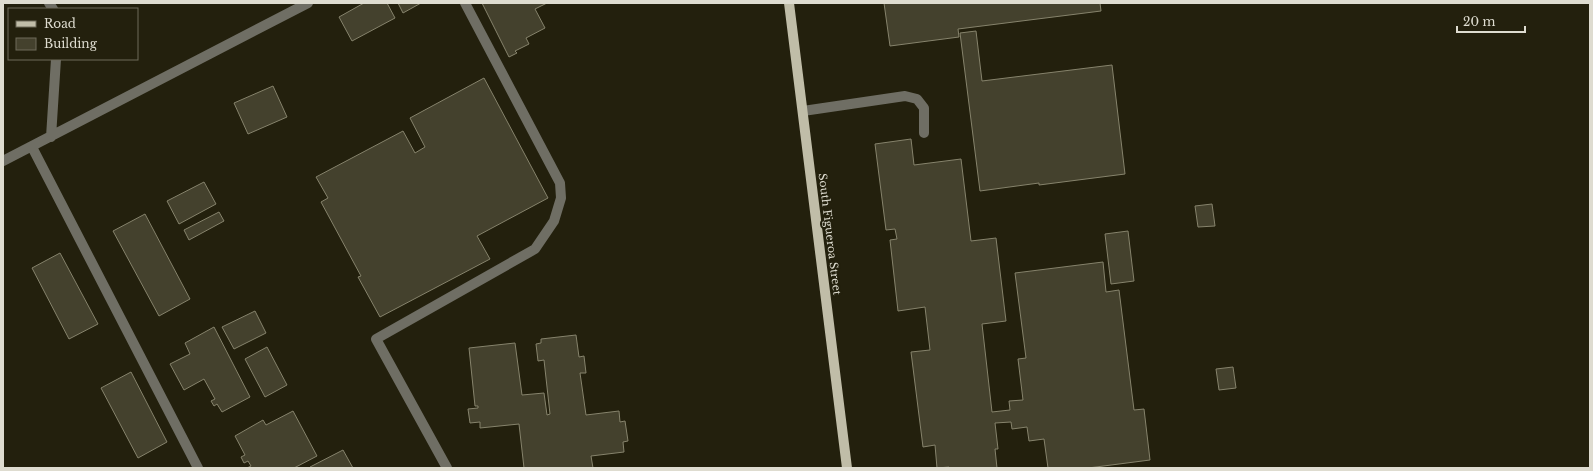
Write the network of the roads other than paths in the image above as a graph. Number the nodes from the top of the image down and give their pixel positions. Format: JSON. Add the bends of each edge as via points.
{"nodes":[{"id":1,"x":308,"y":3,"type":"edge"},
{"id":2,"x":465,"y":3,"type":"edge"},
{"id":3,"x":789,"y":3,"type":"edge"},
{"id":4,"x":56,"y":60,"type":"edge"},
{"id":5,"x":803,"y":111,"type":"junction"},
{"id":6,"x":924,"y":133,"type":"dead end"},
{"id":7,"x":51,"y":137,"type":"junction"},
{"id":8,"x":32,"y":147,"type":"junction"},
{"id":9,"x":3,"y":161,"type":"edge"},
{"id":10,"x":198,"y":468,"type":"edge"},
{"id":11,"x":447,"y":468,"type":"edge"},
{"id":12,"x":847,"y":468,"type":"edge"}],
"edges":[{"from":1,"to":7,"type":"lane"},
{"from":2,"to":11,"type":"lane","via":[[560,183],[561,198],[554,221],[535,249],[376,339]]},
{"from":3,"to":5,"type":"main road","name":"South Figueroa Street"},
{"from":4,"to":7,"type":"lane"},
{"from":5,"to":6,"type":"lane","via":[[905,96],[916,99],[924,108]]},
{"from":5,"to":12,"type":"main road","name":"South Figueroa Street"},
{"from":7,"to":8,"type":"lane"},
{"from":8,"to":9,"type":"lane"},
{"from":8,"to":10,"type":"lane"}]}
